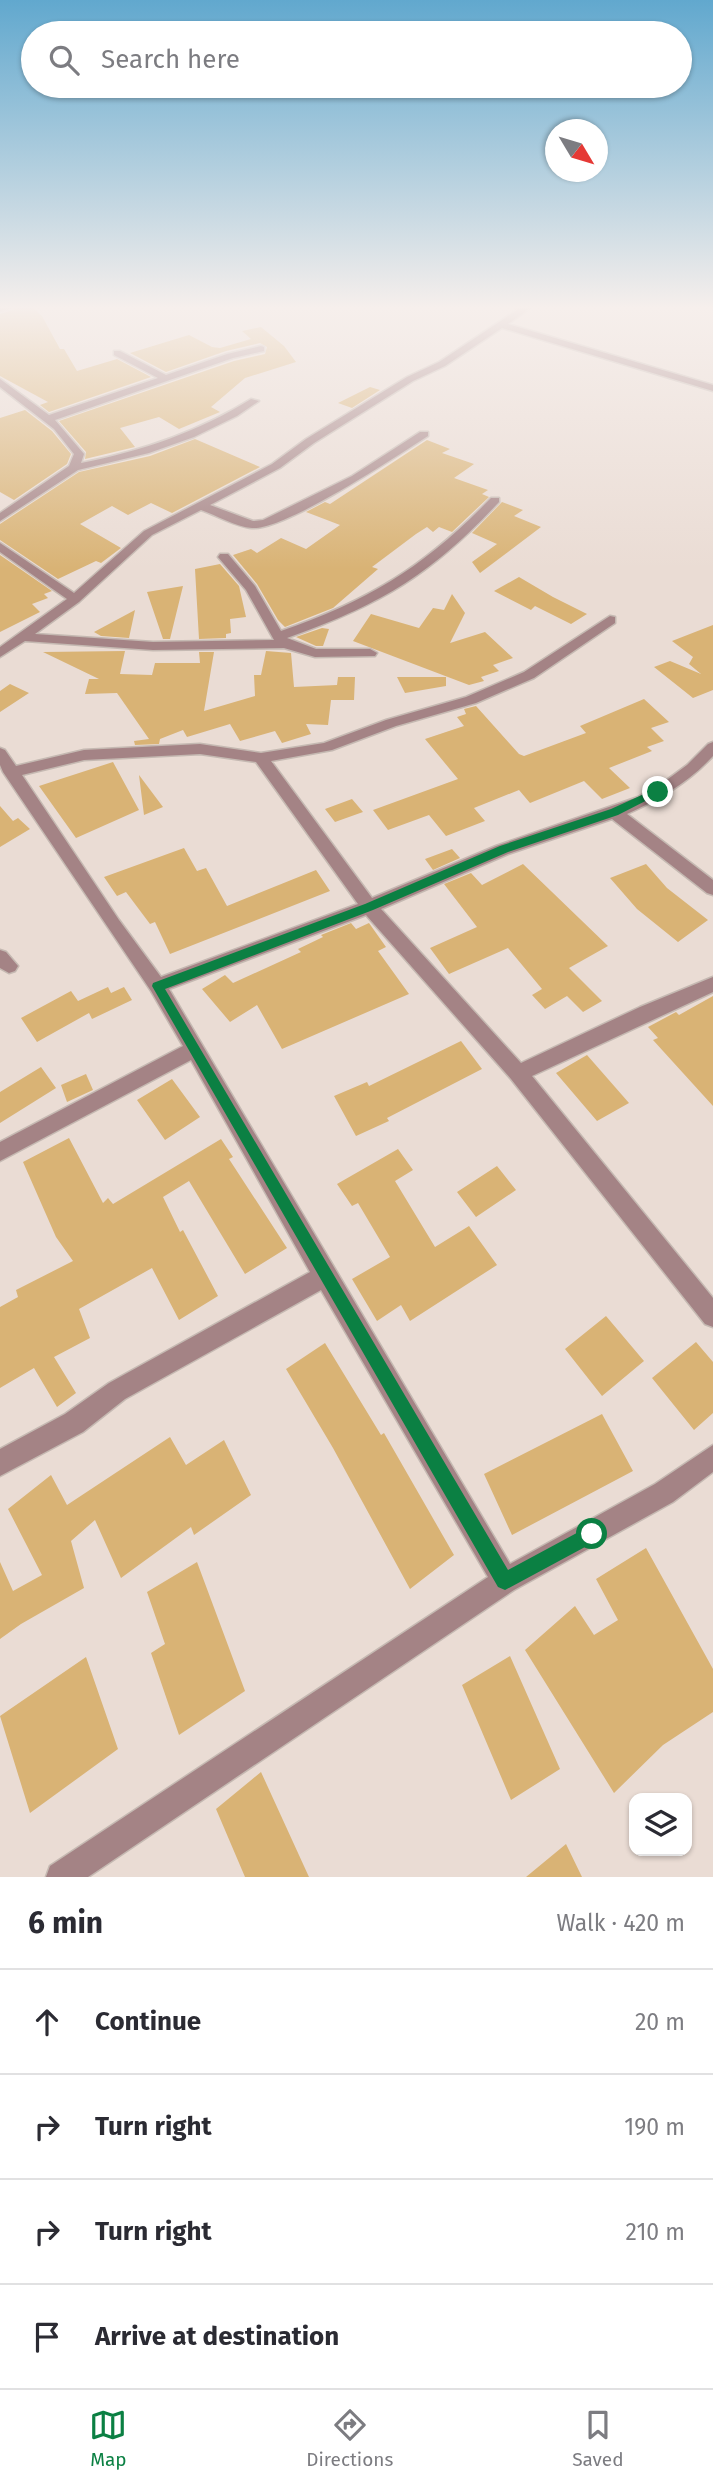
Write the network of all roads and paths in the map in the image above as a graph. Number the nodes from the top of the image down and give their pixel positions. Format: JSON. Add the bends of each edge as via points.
{"nodes":[{"id":1,"x":15,"y":394,"type":"edge"},
{"id":2,"x":121,"y":394,"type":"edge"},
{"id":3,"x":388,"y":394,"type":"edge"},
{"id":4,"x":254,"y":401,"type":"dead end"},
{"id":5,"x":48,"y":419,"type":"junction"},
{"id":6,"x":424,"y":434,"type":"dead end"},
{"id":7,"x":74,"y":468,"type":"junction"},
{"id":8,"x":495,"y":500,"type":"dead end"},
{"id":9,"x":202,"y":506,"type":"junction"},
{"id":10,"x":0,"y":518,"type":"edge"},
{"id":11,"x":0,"y":547,"type":"edge"},
{"id":12,"x":224,"y":557,"type":"dead end"},
{"id":13,"x":75,"y":599,"type":"junction"},
{"id":14,"x":610,"y":620,"type":"dead end"},
{"id":15,"x":25,"y":637,"type":"junction"},
{"id":16,"x":282,"y":640,"type":"junction"},
{"id":17,"x":0,"y":653,"type":"edge"},
{"id":18,"x":370,"y":653,"type":"dead end"},
{"id":19,"x":713,"y":747,"type":"edge"},
{"id":20,"x":0,"y":753,"type":"edge"},
{"id":21,"x":261,"y":758,"type":"junction"},
{"id":22,"x":12,"y":772,"type":"junction"},
{"id":23,"x":614,"y":812,"type":"junction"},
{"id":24,"x":713,"y":889,"type":"edge"},
{"id":25,"x":369,"y":907,"type":"junction"},
{"id":26,"x":713,"y":984,"type":"edge"},
{"id":27,"x":158,"y":986,"type":"junction"},
{"id":28,"x":195,"y":1049,"type":"junction"},
{"id":29,"x":518,"y":1073,"type":"junction"},
{"id":30,"x":0,"y":1152,"type":"edge"},
{"id":31,"x":325,"y":1276,"type":"junction"},
{"id":32,"x":713,"y":1316,"type":"edge"},
{"id":33,"x":713,"y":1457,"type":"edge"},
{"id":34,"x":0,"y":1463,"type":"edge"},
{"id":35,"x":505,"y":1581,"type":"junction"},
{"id":36,"x":61,"y":1877,"type":"edge"}],
"edges":[{"from":1,"to":5,"type":"street"},
{"from":2,"to":5,"type":"street"},
{"from":3,"to":9,"type":"street","via":[[276,466]]},
{"from":4,"to":7,"type":"street","via":[[193,436]]},
{"from":5,"to":7,"type":"street","via":[[77,448],[79,461]]},
{"from":6,"to":9,"type":"street","via":[[356,478],[266,523],[252,525]]},
{"from":7,"to":10,"type":"street"},
{"from":8,"to":16,"type":"street","via":[[469,528],[392,588]]},
{"from":9,"to":13,"type":"street","via":[[148,533]]},
{"from":11,"to":13,"type":"street"},
{"from":12,"to":16,"type":"street"},
{"from":13,"to":15,"type":"street"},
{"from":14,"to":21,"type":"street","via":[[529,675],[471,700],[327,747]]},
{"from":15,"to":16,"type":"street","via":[[153,646]]},
{"from":15,"to":17,"type":"street"},
{"from":16,"to":18,"type":"street","via":[[315,653]]},
{"from":19,"to":23,"type":"street","via":[[689,773]]},
{"from":20,"to":22,"type":"street"},
{"from":21,"to":22,"type":"street","via":[[200,749],[101,754]]},
{"from":21,"to":25,"type":"street"},
{"from":22,"to":27,"type":"street"},
{"from":23,"to":24,"type":"street"},
{"from":23,"to":25,"type":"street","via":[[504,849]]},
{"from":25,"to":27,"type":"street"},
{"from":25,"to":29,"type":"street"},
{"from":26,"to":29,"type":"street"},
{"from":27,"to":28,"type":"street"},
{"from":28,"to":30,"type":"street"},
{"from":28,"to":31,"type":"street"},
{"from":29,"to":32,"type":"street"},
{"from":31,"to":34,"type":"street","via":[[117,1391],[74,1423]]},
{"from":31,"to":35,"type":"street"},
{"from":33,"to":35,"type":"street","via":[[664,1493]]},
{"from":35,"to":36,"type":"street"}]}
